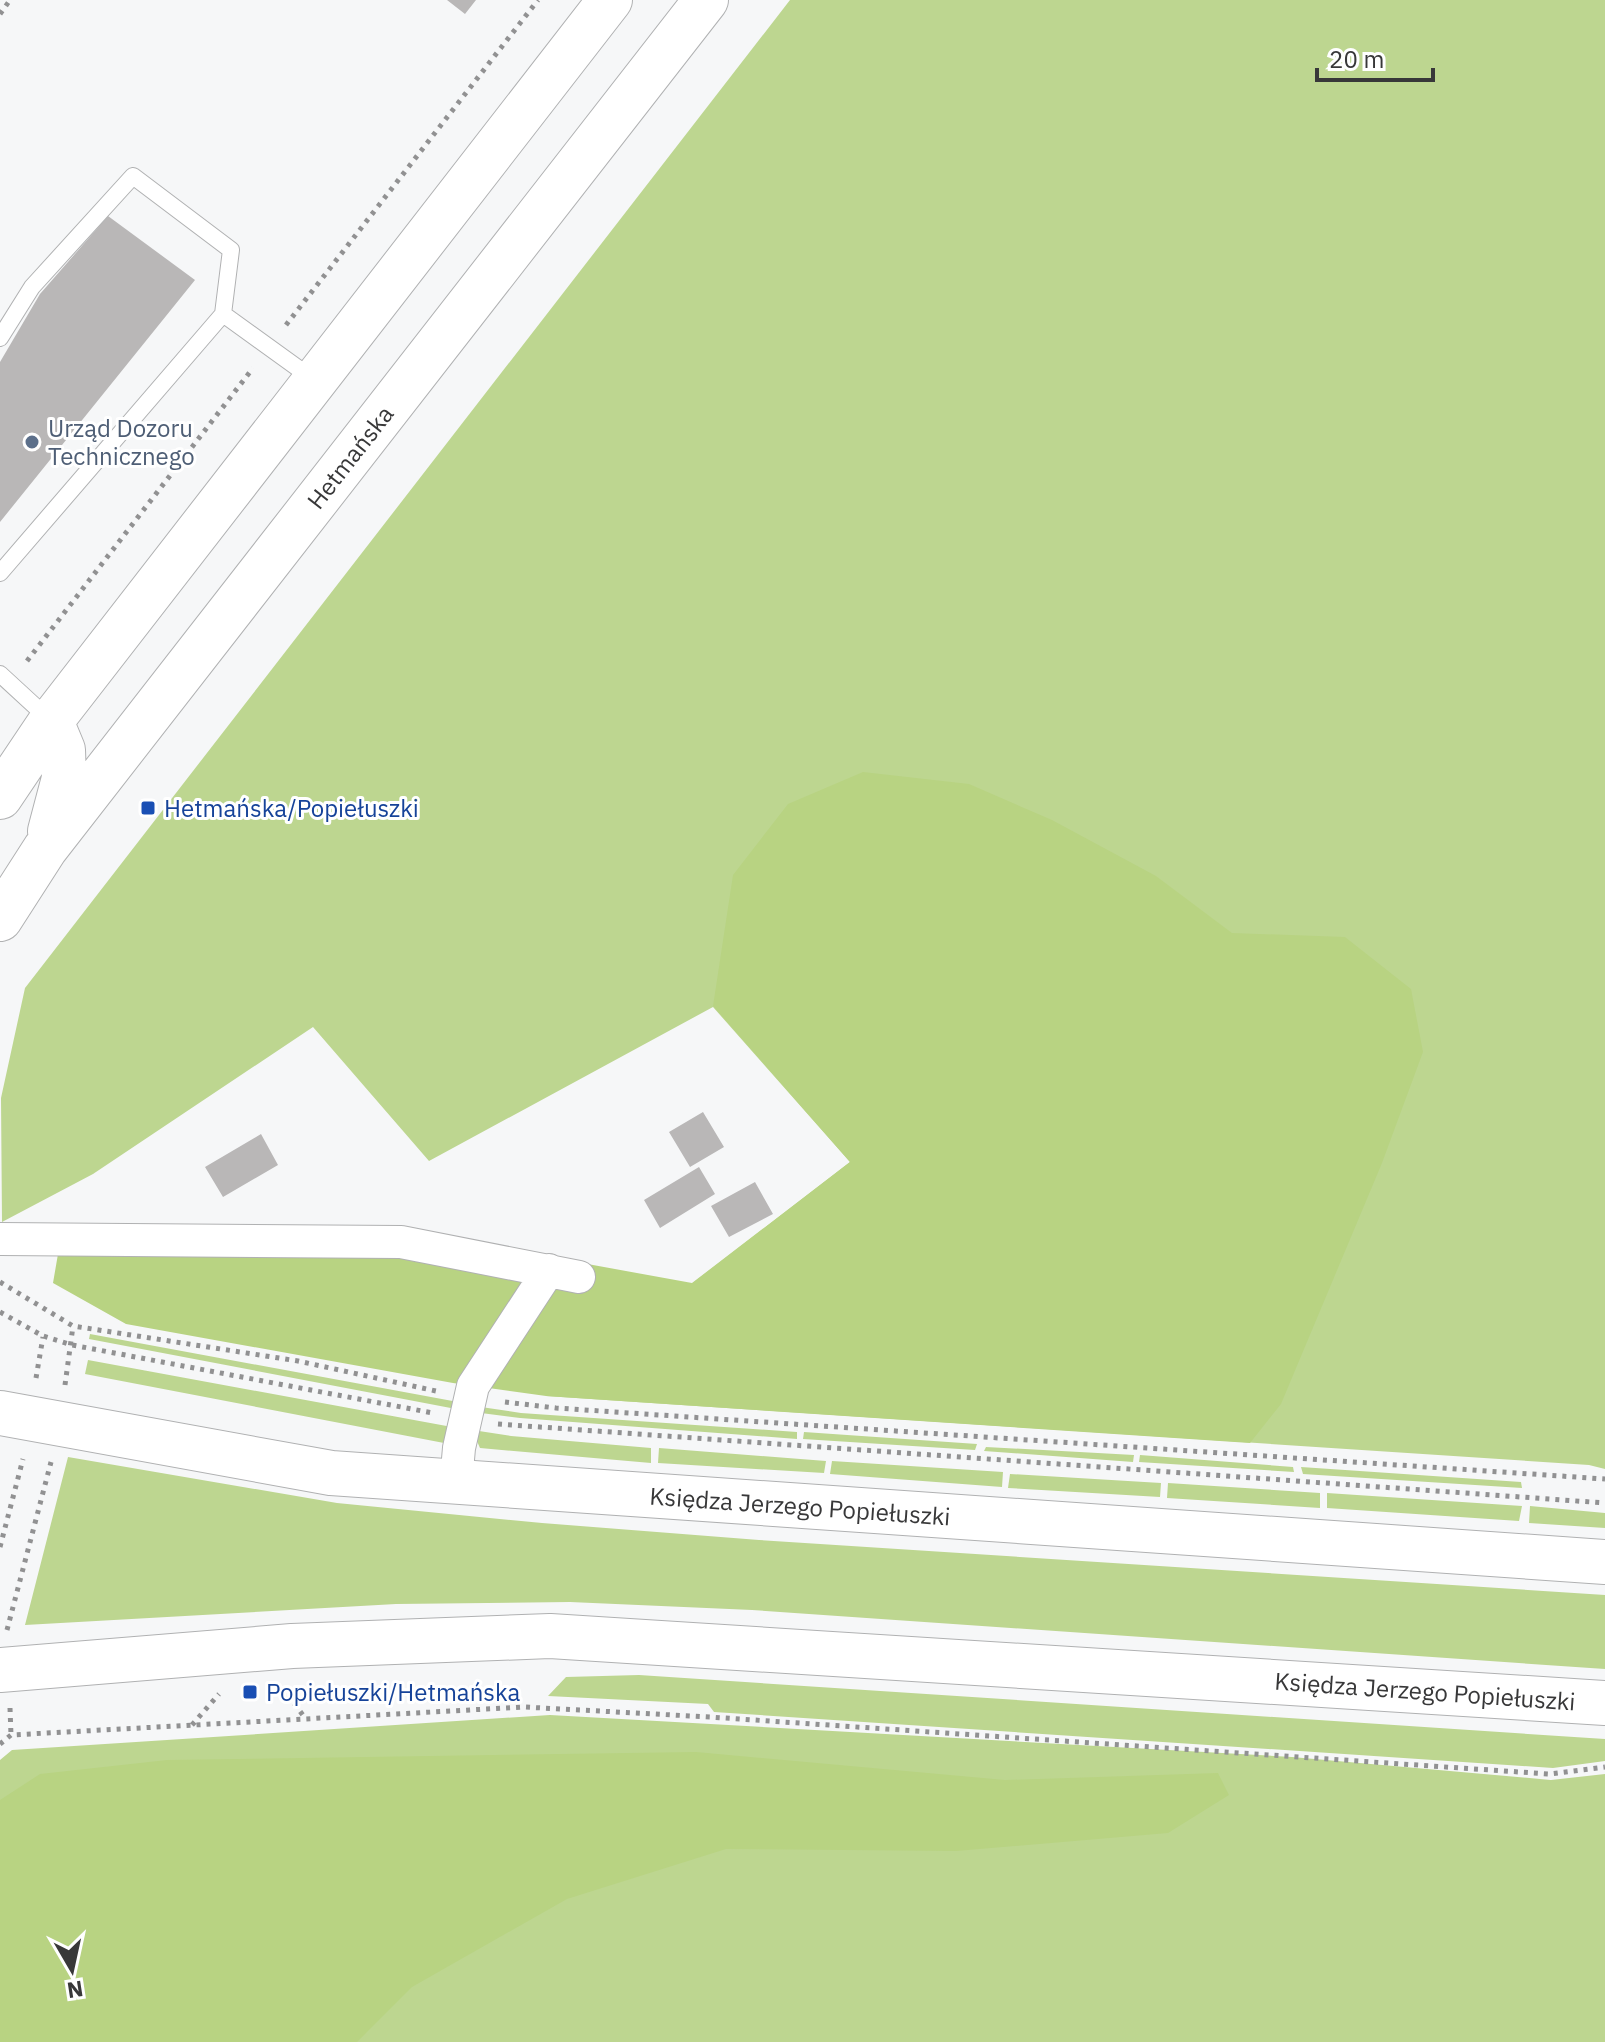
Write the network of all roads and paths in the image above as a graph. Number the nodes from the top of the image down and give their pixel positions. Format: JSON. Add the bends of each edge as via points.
{"nodes":[{"id":1,"x":10,"y":0,"type":"edge"},
{"id":2,"x":610,"y":0,"type":"edge"},
{"id":3,"x":706,"y":0,"type":"edge"},
{"id":4,"x":0,"y":14,"type":"edge"},
{"id":5,"x":223,"y":314,"type":"junction"},
{"id":6,"x":0,"y":338,"type":"edge"},
{"id":7,"x":315,"y":380,"type":"junction"},
{"id":8,"x":0,"y":573,"type":"edge"},
{"id":9,"x":0,"y":674,"type":"edge"},
{"id":10,"x":51,"y":721,"type":"junction"},
{"id":11,"x":0,"y":797,"type":"edge"},
{"id":12,"x":45,"y":849,"type":"junction"},
{"id":13,"x":0,"y":919,"type":"edge"},
{"id":14,"x":0,"y":1239,"type":"edge"},
{"id":15,"x":0,"y":1282,"type":"edge"},
{"id":16,"x":0,"y":1312,"type":"edge"},
{"id":17,"x":73,"y":1326,"type":"junction"},
{"id":18,"x":72,"y":1345,"type":"junction"},
{"id":19,"x":468,"y":1409,"type":"junction"},
{"id":20,"x":0,"y":1413,"type":"edge"},
{"id":21,"x":58,"y":1423,"type":"junction"},
{"id":22,"x":1605,"y":1479,"type":"edge"},
{"id":23,"x":456,"y":1482,"type":"junction"},
{"id":24,"x":1605,"y":1503,"type":"edge"},
{"id":25,"x":1605,"y":1562,"type":"edge"},
{"id":26,"x":4,"y":1669,"type":"edge"},
{"id":27,"x":272,"y":1691,"type":"dead end"},
{"id":28,"x":234,"y":1693,"type":"dead end"},
{"id":29,"x":1605,"y":1703,"type":"edge"},
{"id":30,"x":305,"y":1719,"type":"junction"},
{"id":31,"x":192,"y":1725,"type":"junction"},
{"id":32,"x":11,"y":1735,"type":"junction"},
{"id":33,"x":0,"y":1744,"type":"edge"},
{"id":34,"x":1605,"y":1767,"type":"edge"}],
"edges":[{"from":1,"to":4,"type":"path"},
{"from":2,"to":7,"type":"main road"},
{"from":3,"to":12,"type":"main road","name":"Hetmańska"},
{"from":5,"to":6,"type":"lane","via":[[231,250],[133,176],[32,287]]},
{"from":5,"to":7,"type":"lane"},
{"from":5,"to":8,"type":"lane"},
{"from":7,"to":10,"type":"main road"},
{"from":9,"to":10,"type":"lane"},
{"from":10,"to":11,"type":"main road"},
{"from":10,"to":12,"type":"main road","via":[[63,750],[64,778]]},
{"from":12,"to":13,"type":"main road","name":"Hetmańska"},
{"from":14,"to":19,"type":"street","via":[[401,1242],[564,1273],[473,1386]]},
{"from":15,"to":17,"type":"path"},
{"from":16,"to":18,"type":"path"},
{"from":17,"to":18,"type":"path"},
{"from":17,"to":19,"type":"path","via":[[298,1361]]},
{"from":18,"to":19,"type":"path"},
{"from":18,"to":21,"type":"path"},
{"from":19,"to":22,"type":"path","via":[[572,1409]]},
{"from":19,"to":23,"type":"street"},
{"from":19,"to":24,"type":"path","via":[[488,1423]]},
{"from":20,"to":21,"type":"main road","name":"Księdza Jerzego Popiełuszki"},
{"from":21,"to":23,"type":"main road","name":"Księdza Jerzego Popiełuszki","via":[[331,1473]]},
{"from":21,"to":26,"type":"path","via":[[7,1625]]},
{"from":23,"to":25,"type":"main road","name":"Księdza Jerzego Popiełuszki"},
{"from":26,"to":29,"type":"main road","name":"Księdza Jerzego Popiełuszki","via":[[292,1646],[550,1636]]},
{"from":26,"to":32,"type":"path"},
{"from":27,"to":30,"type":"path","via":[[284,1690]]},
{"from":28,"to":31,"type":"path","via":[[218,1694]]},
{"from":30,"to":31,"type":"path"},
{"from":30,"to":34,"type":"path","via":[[524,1707],[1549,1774]]},
{"from":31,"to":32,"type":"path"},
{"from":32,"to":33,"type":"path"}]}
